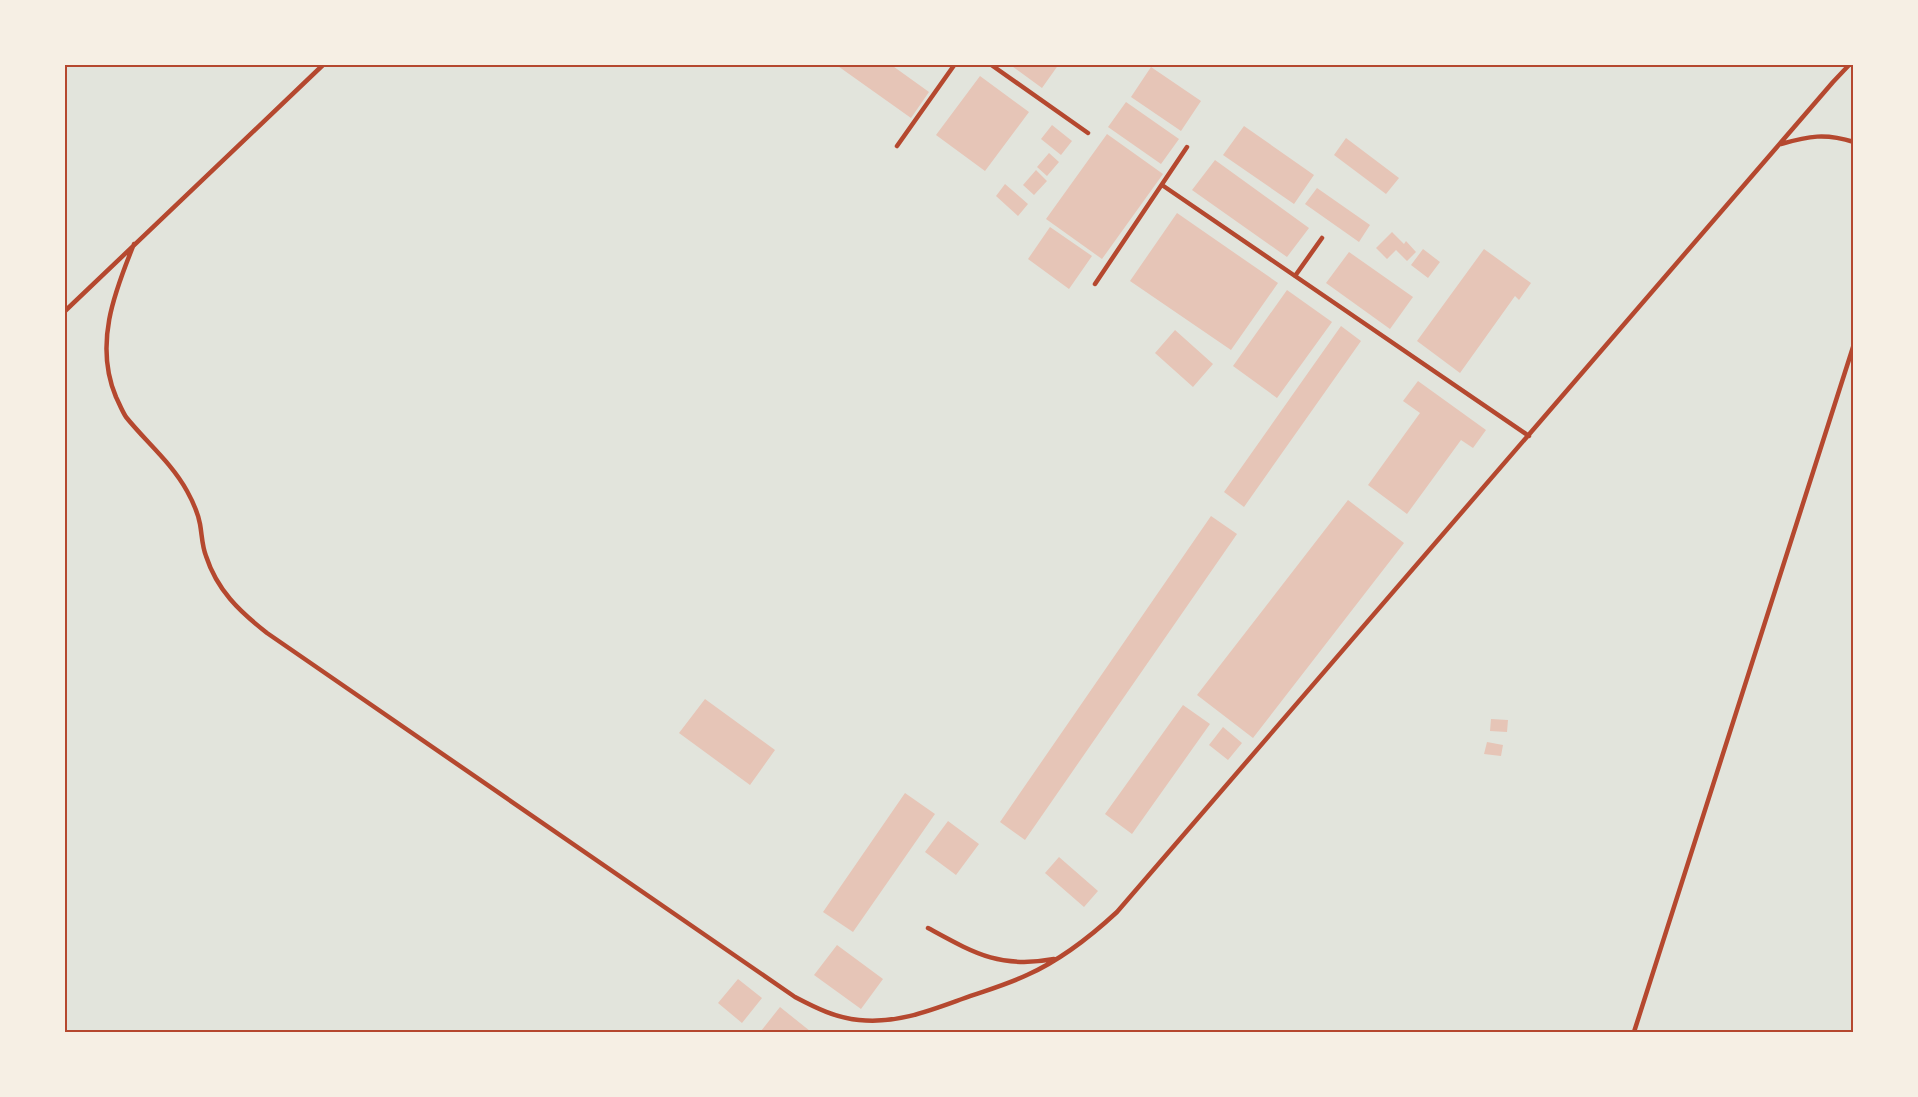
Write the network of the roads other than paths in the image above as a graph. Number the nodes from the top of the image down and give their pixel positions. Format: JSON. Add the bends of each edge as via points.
{"nodes":[{"id":1,"x":324,"y":64,"type":"edge"},
{"id":2,"x":955,"y":64,"type":"edge"},
{"id":3,"x":990,"y":64,"type":"edge"},
{"id":4,"x":1850,"y":64,"type":"edge"},
{"id":5,"x":1088,"y":133,"type":"dead end"},
{"id":6,"x":1854,"y":142,"type":"edge"},
{"id":7,"x":1781,"y":144,"type":"junction"},
{"id":8,"x":897,"y":147,"type":"dead end"},
{"id":9,"x":1187,"y":147,"type":"dead end"},
{"id":10,"x":1162,"y":185,"type":"junction"},
{"id":11,"x":1322,"y":238,"type":"dead end"},
{"id":12,"x":134,"y":244,"type":"junction"},
{"id":13,"x":1295,"y":276,"type":"junction"},
{"id":14,"x":1095,"y":284,"type":"dead end"},
{"id":15,"x":64,"y":312,"type":"edge"},
{"id":16,"x":1854,"y":344,"type":"edge"},
{"id":17,"x":1529,"y":436,"type":"junction"},
{"id":18,"x":928,"y":928,"type":"dead end"},
{"id":19,"x":1059,"y":958,"type":"junction"},
{"id":20,"x":1634,"y":1032,"type":"edge"}],
"edges":[{"from":1,"to":12,"type":"lane"},
{"from":2,"to":8,"type":"lane"},
{"from":3,"to":5,"type":"lane"},
{"from":4,"to":7,"type":"lane"},
{"from":6,"to":7,"type":"lane","via":[[1833,136],[1807,136]]},
{"from":7,"to":17,"type":"lane"},
{"from":9,"to":10,"type":"lane"},
{"from":10,"to":13,"type":"lane"},
{"from":10,"to":14,"type":"lane"},
{"from":11,"to":13,"type":"lane"},
{"from":12,"to":15,"type":"lane"},
{"from":12,"to":19,"type":"lane","via":[[110,310],[105,345],[110,381],[124,415],[170,464],[187,491],[199,521],[205,555],[219,585],[240,612],[267,633],[795,997],[826,1012],[859,1020],[893,1020],[927,1012],[1027,975]]},
{"from":13,"to":17,"type":"lane"},
{"from":16,"to":20,"type":"lane"},
{"from":17,"to":19,"type":"lane","via":[[1117,912]]},
{"from":18,"to":19,"type":"lane","via":[[972,953],[994,959],[1038,962]]}]}
